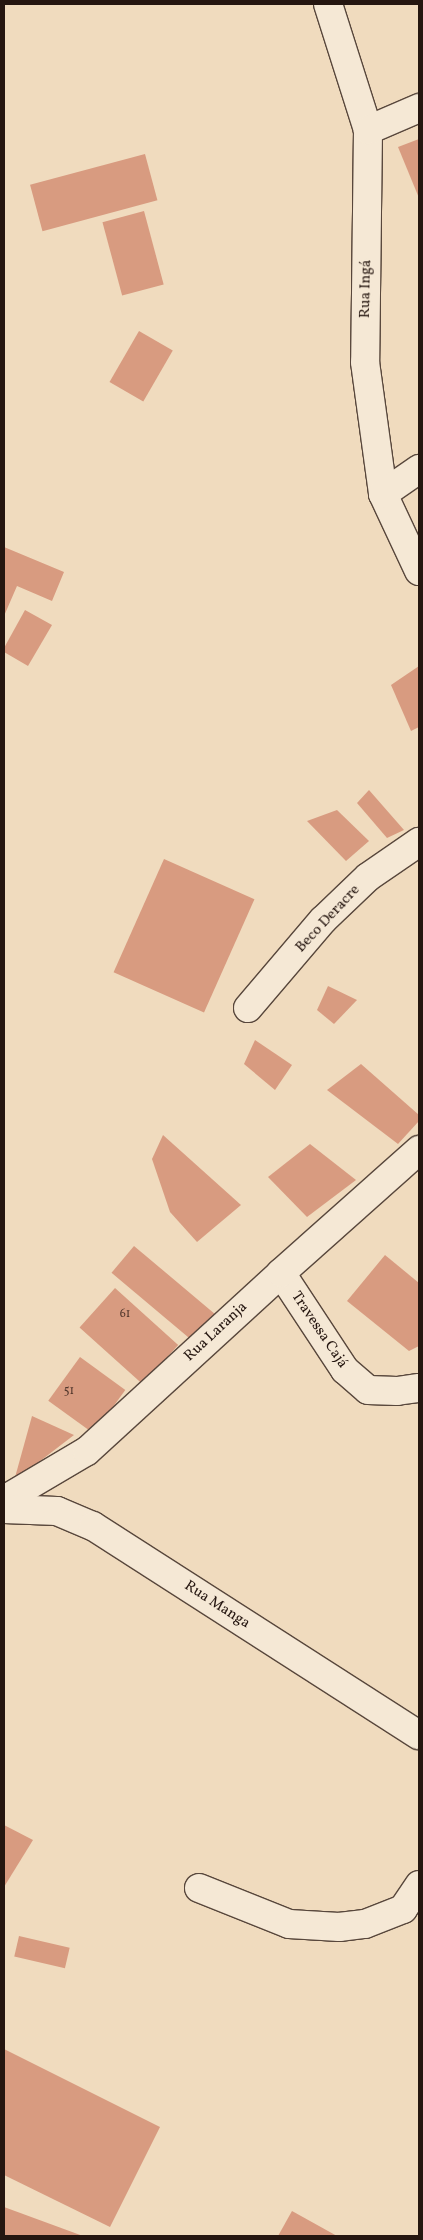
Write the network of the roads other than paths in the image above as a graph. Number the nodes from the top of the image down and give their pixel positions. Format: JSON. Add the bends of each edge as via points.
{"nodes":[{"id":1,"x":328,"y":4,"type":"edge"},
{"id":2,"x":419,"y":108,"type":"edge"},
{"id":3,"x":368,"y":130,"type":"junction"},
{"id":4,"x":419,"y":469,"type":"edge"},
{"id":5,"x":382,"y":494,"type":"junction"},
{"id":6,"x":419,"y":571,"type":"edge"},
{"id":7,"x":419,"y":842,"type":"edge"},
{"id":8,"x":248,"y":1008,"type":"dead end"},
{"id":9,"x":419,"y":1150,"type":"edge"},
{"id":10,"x":281,"y":1273,"type":"junction"},
{"id":11,"x":419,"y":1388,"type":"edge"},
{"id":12,"x":4,"y":1500,"type":"edge"},
{"id":13,"x":4,"y":1508,"type":"edge"},
{"id":14,"x":419,"y":1735,"type":"edge"},
{"id":15,"x":419,"y":1885,"type":"edge"},
{"id":16,"x":199,"y":1888,"type":"dead end"}],
"edges":[{"from":1,"to":3,"type":"street","name":"Rua Ingá"},
{"from":2,"to":3,"type":"street"},
{"from":3,"to":5,"type":"street","name":"Rua Ingá","via":[[365,362]]},
{"from":4,"to":5,"type":"street"},
{"from":5,"to":6,"type":"street","name":"Rua Ingá"},
{"from":7,"to":8,"type":"street","name":"Beco Deracre","via":[[368,877],[323,920]]},
{"from":9,"to":10,"type":"street","name":"Rua Laranja"},
{"from":10,"to":11,"type":"street","name":"Travessa Cajá","via":[[345,1370],[368,1390]]},
{"from":10,"to":12,"type":"street","name":"Rua Laranja","via":[[87,1451]]},
{"from":13,"to":14,"type":"street","name":"Rua Manga","via":[[57,1511],[93,1526]]},
{"from":15,"to":16,"type":"street","via":[[403,1909],[365,1924],[339,1927],[289,1924]]}]}
